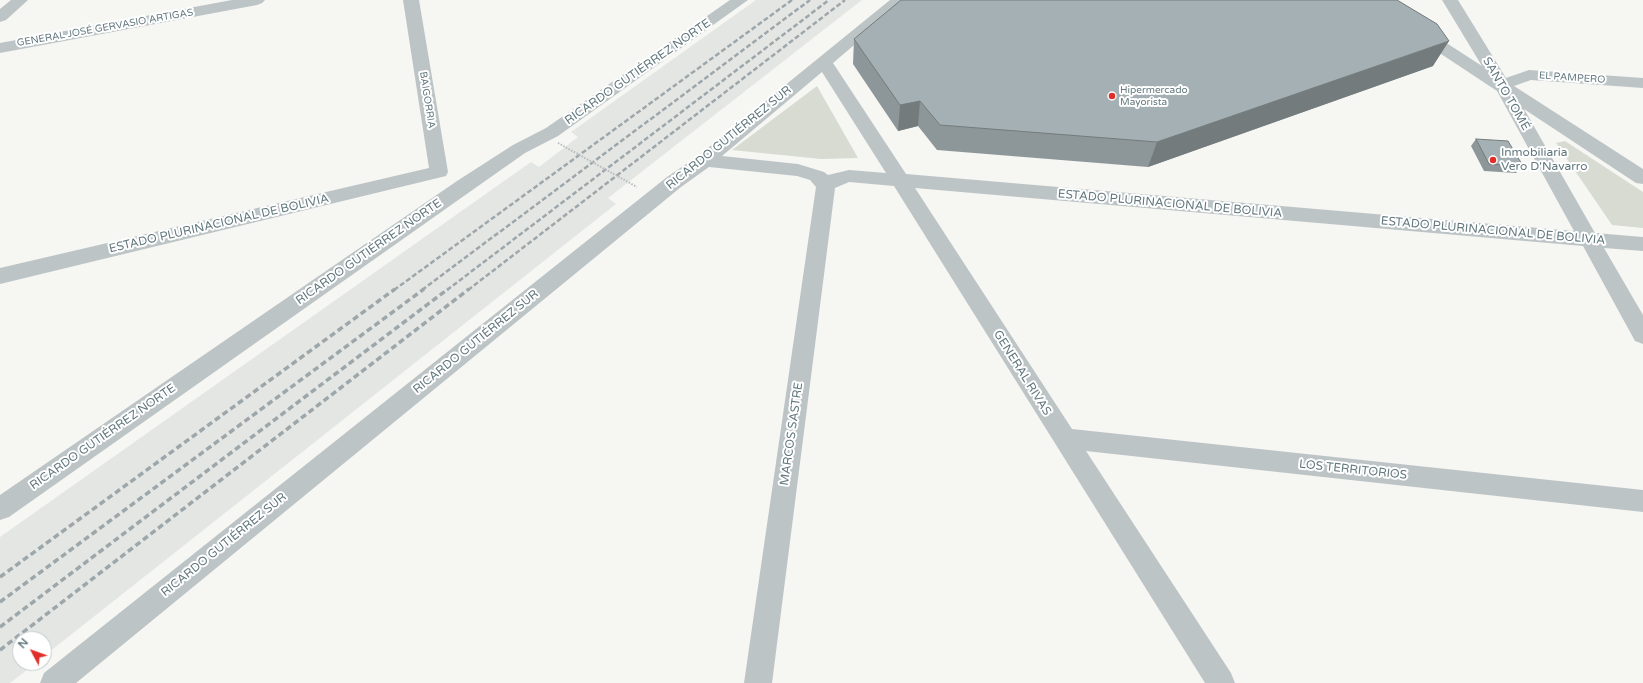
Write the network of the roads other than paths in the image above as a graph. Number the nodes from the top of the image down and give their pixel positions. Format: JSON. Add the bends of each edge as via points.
{"nodes":[{"id":1,"x":20,"y":0,"type":"edge"},
{"id":2,"x":257,"y":0,"type":"edge"},
{"id":3,"x":411,"y":0,"type":"edge"},
{"id":4,"x":740,"y":0,"type":"edge"},
{"id":5,"x":899,"y":0,"type":"edge"},
{"id":6,"x":1369,"y":0,"type":"edge"},
{"id":7,"x":1450,"y":0,"type":"edge"},
{"id":8,"x":0,"y":17,"type":"edge"},
{"id":9,"x":0,"y":48,"type":"edge"},
{"id":10,"x":824,"y":62,"type":"junction"},
{"id":11,"x":1643,"y":83,"type":"edge"},
{"id":12,"x":1502,"y":85,"type":"junction"},
{"id":13,"x":705,"y":160,"type":"junction"},
{"id":14,"x":439,"y":172,"type":"junction"},
{"id":15,"x":1643,"y":178,"type":"edge"},
{"id":16,"x":901,"y":181,"type":"junction"},
{"id":17,"x":826,"y":185,"type":"junction"},
{"id":18,"x":464,"y":186,"type":"junction"},
{"id":19,"x":1588,"y":238,"type":"junction"},
{"id":20,"x":1643,"y":244,"type":"edge"},
{"id":21,"x":0,"y":276,"type":"edge"},
{"id":22,"x":1643,"y":334,"type":"edge"},
{"id":23,"x":1063,"y":438,"type":"junction"},
{"id":24,"x":1643,"y":502,"type":"edge"},
{"id":25,"x":0,"y":509,"type":"edge"},
{"id":26,"x":54,"y":683,"type":"edge"},
{"id":27,"x":758,"y":683,"type":"edge"},
{"id":28,"x":1221,"y":683,"type":"edge"}],
"edges":[{"from":1,"to":8,"type":"street"},
{"from":2,"to":9,"type":"street","name":"GENERAL JOSÉ GERVASIO ARTIGAS"},
{"from":3,"to":14,"type":"street","name":"BAIGORRIA"},
{"from":4,"to":18,"type":"street","name":"RICARDO GUTIÉRREZ NORTE","via":[[552,132],[519,149]]},
{"from":5,"to":10,"type":"street","name":"RICARDO GUTIÉRREZ SUR"},
{"from":6,"to":12,"type":"street"},
{"from":7,"to":12,"type":"street","name":"SANTO TOMÉ"},
{"from":10,"to":13,"type":"street","name":"RICARDO GUTIÉRREZ SUR"},
{"from":10,"to":16,"type":"street","name":"GENERAL RIVAS"},
{"from":11,"to":12,"type":"street","name":"EL PAMPERO","via":[[1529,75]]},
{"from":12,"to":15,"type":"street"},
{"from":12,"to":19,"type":"street","name":"SANTO TOMÉ"},
{"from":13,"to":17,"type":"street","via":[[798,170],[817,176]]},
{"from":13,"to":26,"type":"street","name":"RICARDO GUTIÉRREZ SUR","via":[[674,182]]},
{"from":14,"to":18,"type":"street"},
{"from":14,"to":21,"type":"street","name":"ESTADO PLURINACIONAL DE BOLIVIA"},
{"from":16,"to":17,"type":"street","name":"ESTADO PLURINACIONAL DE BOLIVIA","via":[[849,176]]},
{"from":16,"to":19,"type":"street","name":"ESTADO PLURINACIONAL DE BOLIVIA"},
{"from":16,"to":23,"type":"street","name":"GENERAL RIVAS"},
{"from":17,"to":27,"type":"street","name":"MARCOS SASTRE"},
{"from":18,"to":25,"type":"street","name":"RICARDO GUTIÉRREZ NORTE"},
{"from":19,"to":20,"type":"street","name":"ESTADO PLURINACIONAL DE BOLIVIA"},
{"from":19,"to":22,"type":"street","name":"SANTO TOMÉ"},
{"from":23,"to":24,"type":"street","name":"LOS TERRITORIOS"},
{"from":23,"to":28,"type":"street","name":"GENERAL RIVAS"}]}
